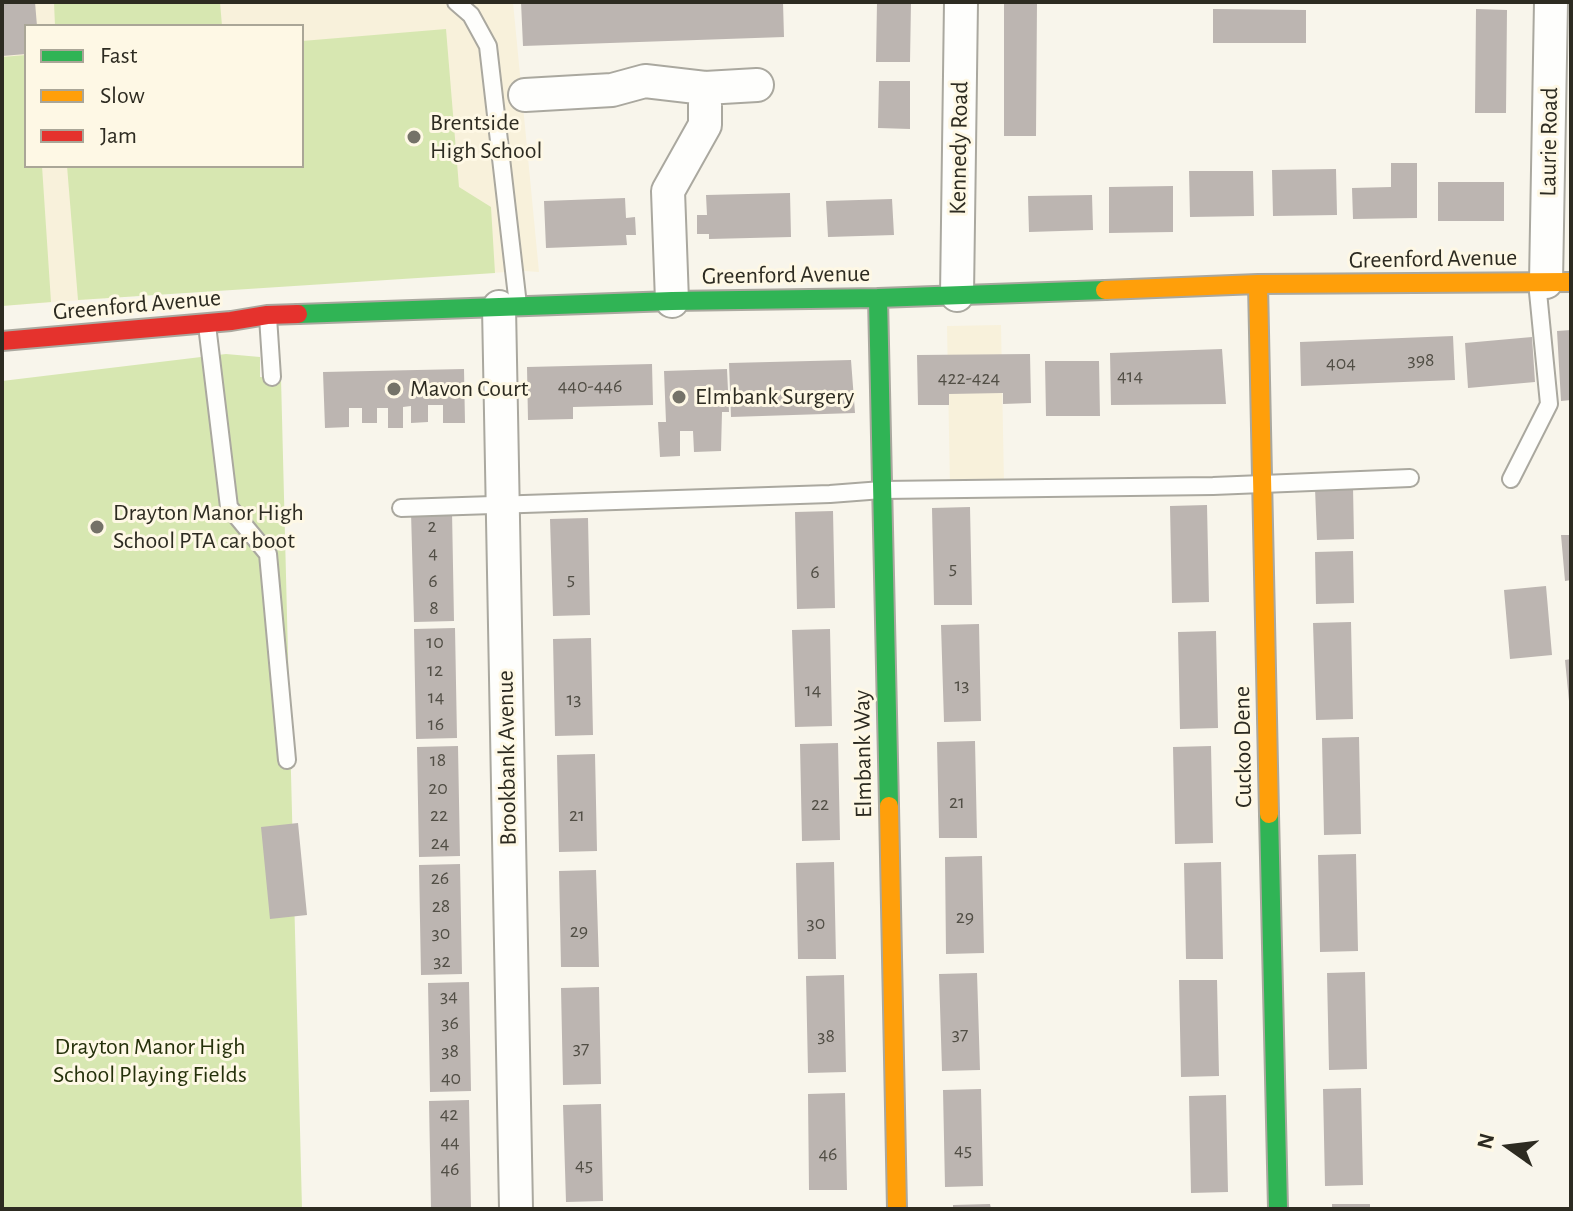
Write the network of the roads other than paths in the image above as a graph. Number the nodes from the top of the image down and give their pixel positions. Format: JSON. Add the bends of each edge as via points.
{"nodes":[{"id":1,"x":456,"y":2,"type":"edge"},
{"id":2,"x":961,"y":2,"type":"edge"},
{"id":3,"x":1551,"y":2,"type":"edge"},
{"id":4,"x":757,"y":85,"type":"dead end"},
{"id":5,"x":705,"y":88,"type":"junction"},
{"id":6,"x":525,"y":95,"type":"dead end"},
{"id":7,"x":1551,"y":282,"type":"edge"},
{"id":8,"x":1258,"y":284,"type":"junction"},
{"id":9,"x":957,"y":295,"type":"junction"},
{"id":10,"x":878,"y":298,"type":"junction"},
{"id":11,"x":672,"y":301,"type":"junction"},
{"id":12,"x":509,"y":307,"type":"junction"},
{"id":13,"x":267,"y":315,"type":"junction"},
{"id":14,"x":207,"y":323,"type":"junction"},
{"id":15,"x":2,"y":341,"type":"edge"},
{"id":16,"x":272,"y":377,"type":"dead end"},
{"id":17,"x":1410,"y":478,"type":"dead end"},
{"id":18,"x":1511,"y":479,"type":"dead end"},
{"id":19,"x":1262,"y":483,"type":"junction"},
{"id":20,"x":882,"y":490,"type":"junction"},
{"id":21,"x":502,"y":506,"type":"junction"},
{"id":22,"x":401,"y":508,"type":"dead end"},
{"id":23,"x":287,"y":760,"type":"dead end"},
{"id":24,"x":516,"y":1209,"type":"edge"},
{"id":25,"x":897,"y":1209,"type":"edge"},
{"id":26,"x":1278,"y":1209,"type":"edge"}],
"edges":[{"from":1,"to":12,"type":"lane","via":[[471,15],[488,46]]},
{"from":2,"to":9,"type":"street","name":"Kennedy Road"},
{"from":3,"to":7,"type":"street","name":"Laurie Road"},
{"from":4,"to":5,"type":"street"},
{"from":5,"to":6,"type":"street","via":[[645,81],[612,90]]},
{"from":5,"to":11,"type":"street","via":[[705,125],[668,191]]},
{"from":7,"to":8,"type":"street","name":"Greenford Avenue"},
{"from":7,"to":18,"type":"lane","via":[[1549,404]]},
{"from":8,"to":9,"type":"street","name":"Greenford Avenue"},
{"from":8,"to":19,"type":"street","name":"Cuckoo Dene"},
{"from":9,"to":10,"type":"street","name":"Greenford Avenue"},
{"from":10,"to":11,"type":"street","name":"Greenford Avenue"},
{"from":10,"to":20,"type":"street","name":"Elmbank Way"},
{"from":11,"to":12,"type":"street","name":"Greenford Avenue"},
{"from":12,"to":13,"type":"street","name":"Greenford Avenue"},
{"from":12,"to":21,"type":"street","name":"Brookbank Avenue"},
{"from":13,"to":14,"type":"street","name":"Greenford Avenue"},
{"from":13,"to":16,"type":"lane"},
{"from":14,"to":15,"type":"street","name":"Greenford Avenue"},
{"from":14,"to":23,"type":"lane","via":[[229,507],[268,554]]},
{"from":17,"to":19,"type":"lane"},
{"from":19,"to":20,"type":"lane"},
{"from":19,"to":26,"type":"street","name":"Cuckoo Dene"},
{"from":20,"to":21,"type":"lane"},
{"from":20,"to":25,"type":"street","name":"Elmbank Way"},
{"from":21,"to":22,"type":"lane"},
{"from":21,"to":24,"type":"street","name":"Brookbank Avenue"}]}
